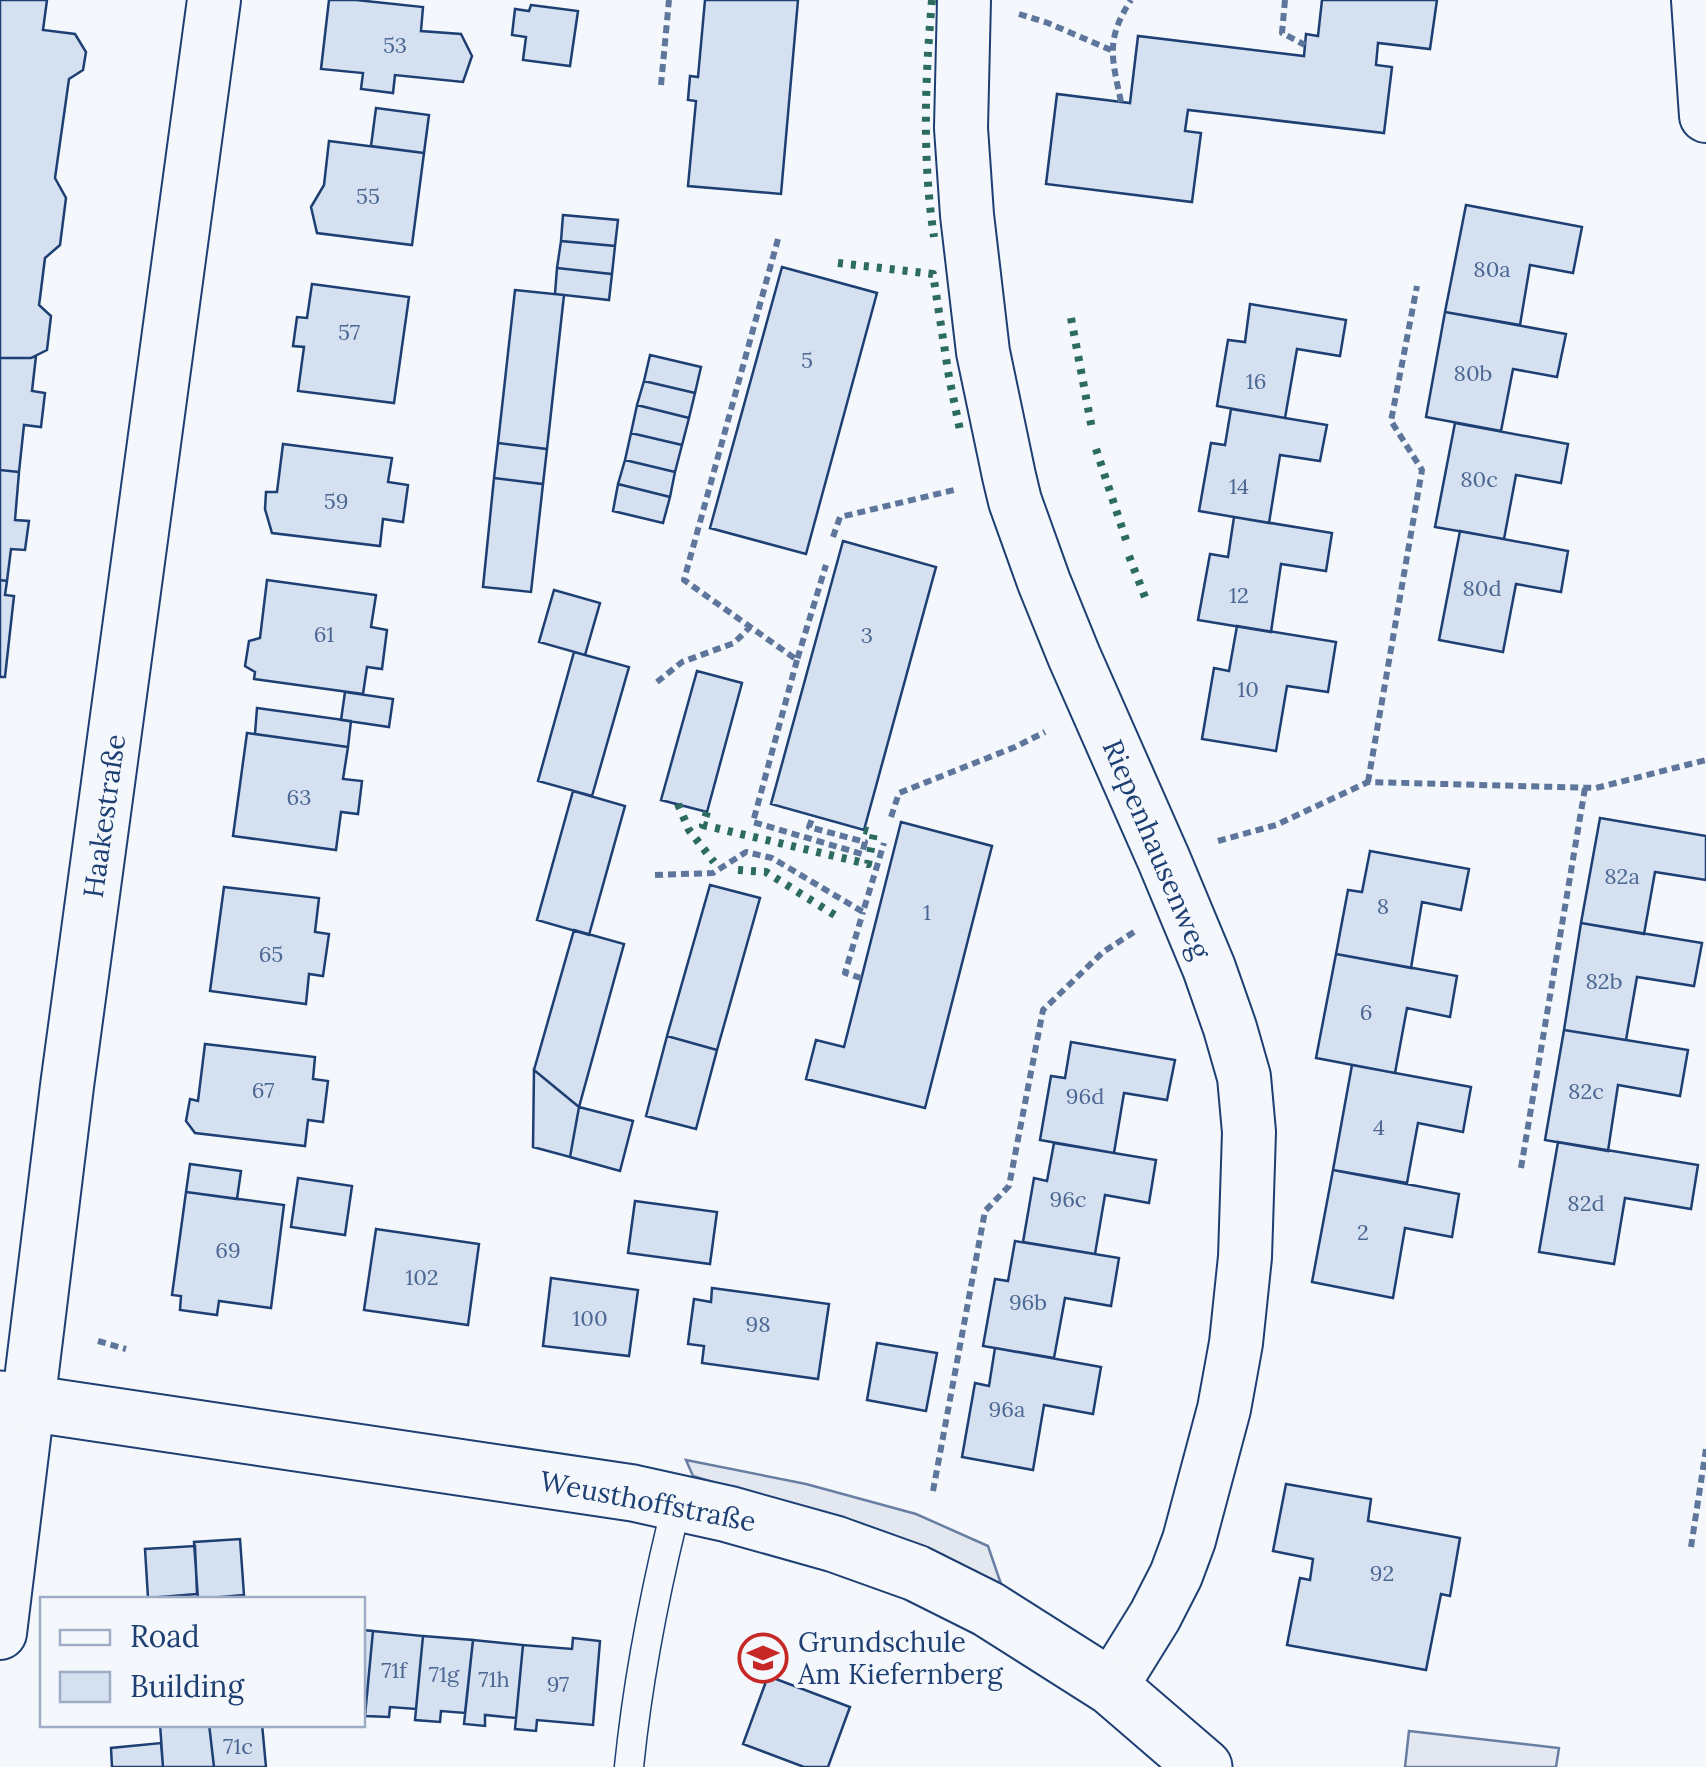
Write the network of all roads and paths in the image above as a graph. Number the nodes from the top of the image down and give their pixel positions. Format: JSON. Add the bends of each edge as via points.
{"nodes":[{"id":1,"x":214,"y":0,"type":"edge"},
{"id":2,"x":670,"y":0,"type":"edge"},
{"id":3,"x":964,"y":0,"type":"edge"},
{"id":4,"x":1132,"y":0,"type":"edge"},
{"id":5,"x":1285,"y":0,"type":"edge"},
{"id":6,"x":1020,"y":14,"type":"dead end"},
{"id":7,"x":1701,"y":27,"type":"edge"},
{"id":8,"x":1305,"y":45,"type":"dead end"},
{"id":9,"x":1111,"y":50,"type":"junction"},
{"id":10,"x":661,"y":85,"type":"dead end"},
{"id":11,"x":1121,"y":102,"type":"dead end"},
{"id":12,"x":1706,"y":116,"type":"edge"},
{"id":13,"x":778,"y":238,"type":"dead end"},
{"id":14,"x":1417,"y":286,"type":"dead end"},
{"id":15,"x":934,"y":495,"type":"dead end"},
{"id":16,"x":833,"y":537,"type":"dead end"},
{"id":17,"x":826,"y":565,"type":"dead end"},
{"id":18,"x":750,"y":627,"type":"junction"},
{"id":19,"x":797,"y":660,"type":"junction"},
{"id":20,"x":657,"y":682,"type":"dead end"},
{"id":21,"x":1015,"y":747,"type":"dead end"},
{"id":22,"x":1706,"y":760,"type":"edge"},
{"id":23,"x":1368,"y":782,"type":"junction"},
{"id":24,"x":1585,"y":788,"type":"junction"},
{"id":25,"x":813,"y":816,"type":"dead end"},
{"id":26,"x":891,"y":817,"type":"dead end"},
{"id":27,"x":1223,"y":840,"type":"dead end"},
{"id":28,"x":884,"y":843,"type":"dead end"},
{"id":29,"x":655,"y":874,"type":"dead end"},
{"id":30,"x":863,"y":912,"type":"junction"},
{"id":31,"x":1103,"y":952,"type":"dead end"},
{"id":32,"x":861,"y":978,"type":"dead end"},
{"id":33,"x":1521,"y":1168,"type":"dead end"},
{"id":34,"x":98,"y":1341,"type":"dead end"},
{"id":35,"x":126,"y":1349,"type":"dead end"},
{"id":36,"x":15,"y":1401,"type":"edge"},
{"id":37,"x":1706,"y":1448,"type":"edge"},
{"id":38,"x":933,"y":1491,"type":"dead end"},
{"id":39,"x":678,"y":1503,"type":"junction"},
{"id":40,"x":1692,"y":1547,"type":"dead end"},
{"id":41,"x":0,"y":1633,"type":"edge"},
{"id":42,"x":1112,"y":1688,"type":"junction"},
{"id":43,"x":629,"y":1767,"type":"edge"},
{"id":44,"x":1204,"y":1767,"type":"edge"}],
"edges":[{"from":1,"to":36,"type":"street","name":"Haakestraße","via":[[70,1067]]},
{"from":2,"to":10,"type":"path"},
{"from":3,"to":42,"type":"street","name":"Riepenhausenweg","via":[[961,128],[973,274],[998,434],[1044,582],[1209,968],[1244,1077],[1249,1132],[1245,1257],[1224,1409],[1176,1575]]},
{"from":4,"to":9,"type":"path"},
{"from":5,"to":8,"type":"path","via":[[1282,33]]},
{"from":6,"to":9,"type":"path"},
{"from":7,"to":12,"type":"street"},
{"from":9,"to":11,"type":"path"},
{"from":13,"to":18,"type":"path","via":[[684,580]]},
{"from":14,"to":23,"type":"path","via":[[1392,421],[1422,470]]},
{"from":15,"to":16,"type":"path","via":[[840,517]]},
{"from":17,"to":19,"type":"path"},
{"from":18,"to":19,"type":"path"},
{"from":18,"to":20,"type":"path","via":[[734,644],[682,662]]},
{"from":19,"to":25,"type":"path","via":[[753,822],[862,854],[866,842],[810,828]]},
{"from":21,"to":26,"type":"path","via":[[899,794]]},
{"from":22,"to":24,"type":"path"},
{"from":23,"to":24,"type":"path"},
{"from":23,"to":27,"type":"path","via":[[1276,825]]},
{"from":24,"to":33,"type":"path"},
{"from":28,"to":30,"type":"path"},
{"from":29,"to":30,"type":"path","via":[[713,873],[746,852],[772,858]]},
{"from":30,"to":32,"type":"path","via":[[845,973]]},
{"from":31,"to":38,"type":"path","via":[[1044,1010],[1009,1186],[984,1211]]},
{"from":34,"to":35,"type":"path"},
{"from":36,"to":39,"type":"street","name":"Weusthoffstraße"},
{"from":36,"to":41,"type":"street","name":"Haakestraße"},
{"from":37,"to":40,"type":"path"},
{"from":39,"to":42,"type":"street","name":"Weusthoffstraße","via":[[916,1573],[988,1609]]},
{"from":39,"to":43,"type":"lane","via":[[648,1632]]},
{"from":42,"to":44,"type":"street","name":"Weusthoffstraße"}]}
